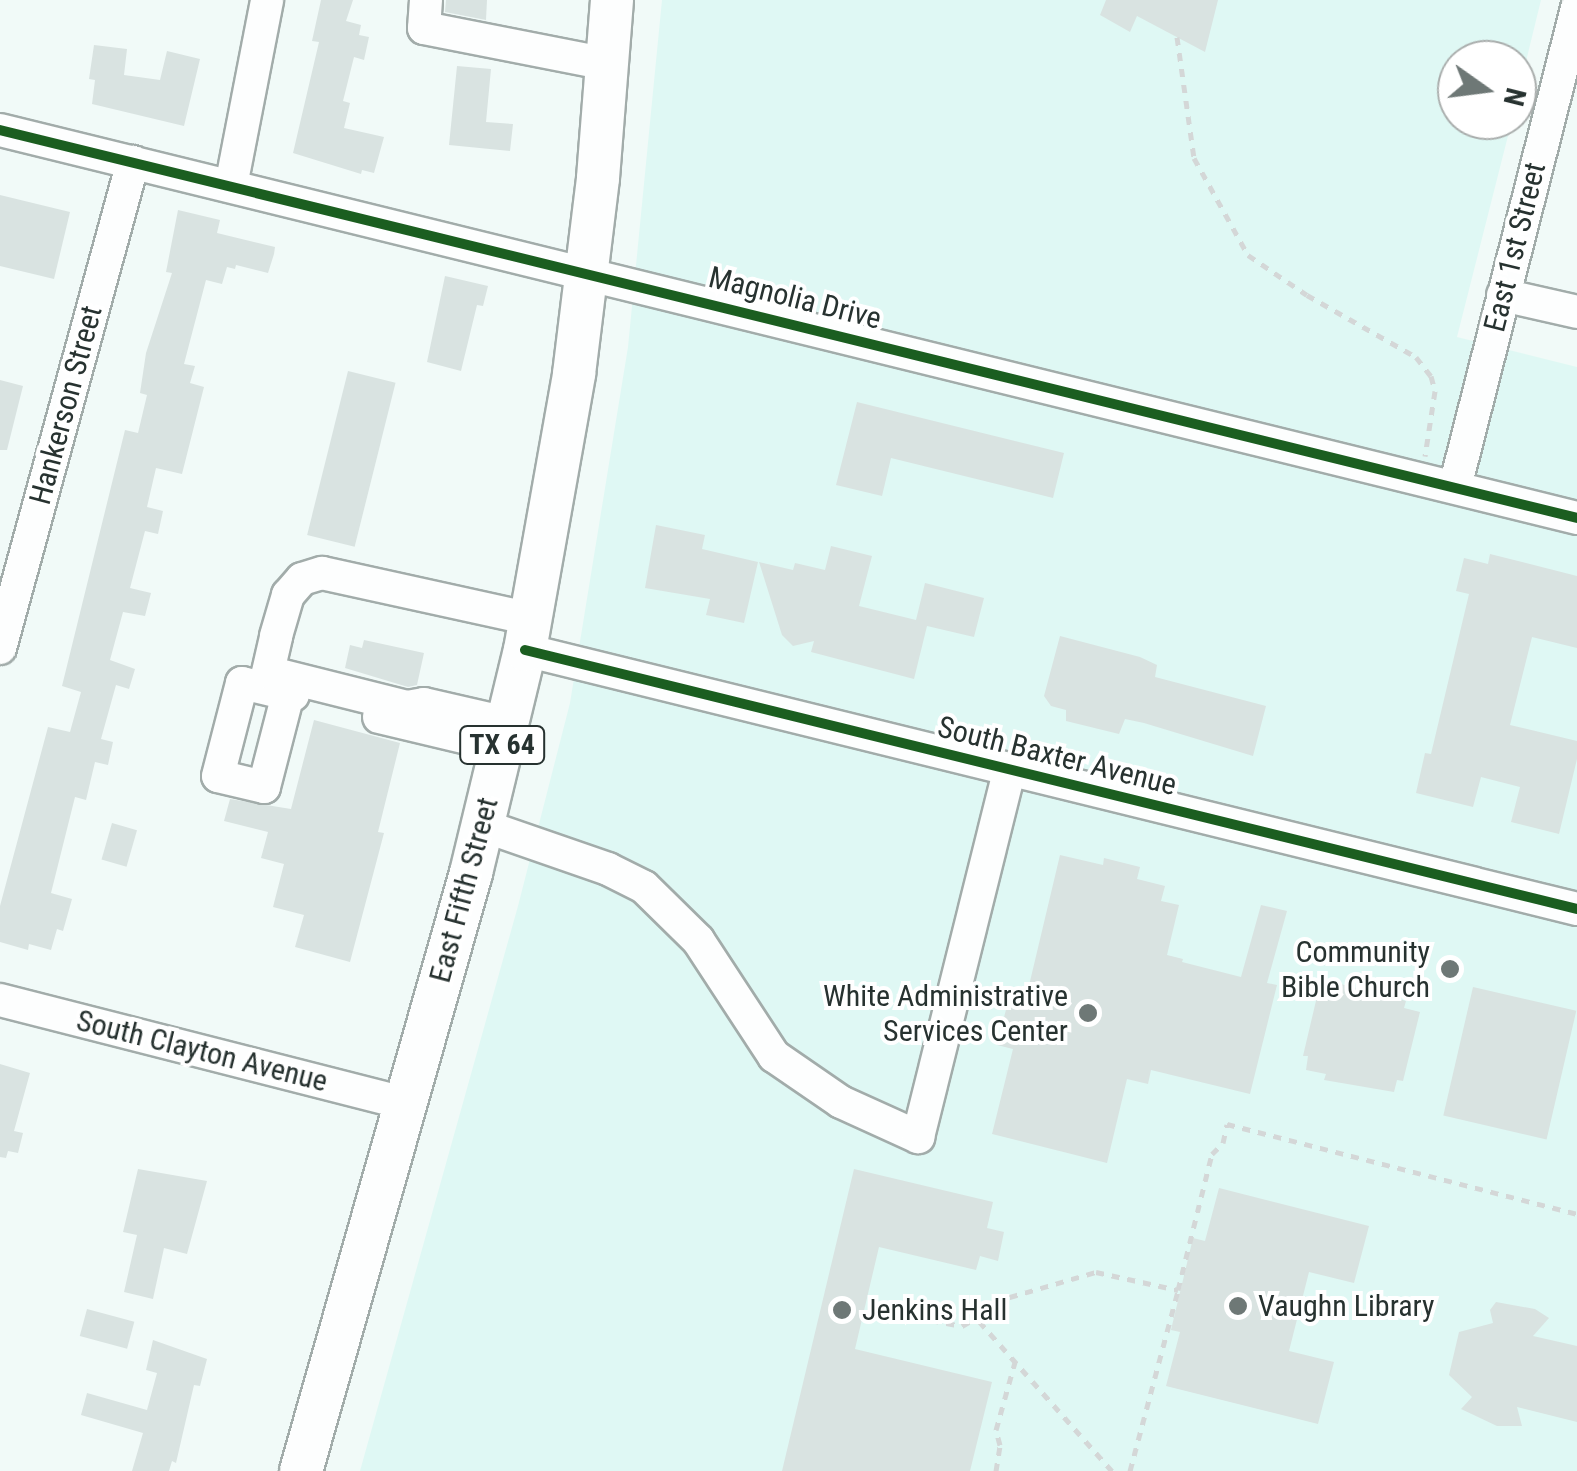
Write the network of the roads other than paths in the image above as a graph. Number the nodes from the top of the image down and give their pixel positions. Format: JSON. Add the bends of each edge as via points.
{"nodes":[{"id":1,"x":267,"y":0,"type":"edge"},
{"id":2,"x":426,"y":0,"type":"edge"},
{"id":3,"x":612,"y":0,"type":"edge"},
{"id":4,"x":1577,"y":7,"type":"edge"},
{"id":5,"x":1572,"y":45,"type":"edge"},
{"id":6,"x":608,"y":64,"type":"junction"},
{"id":7,"x":0,"y":130,"type":"edge"},
{"id":8,"x":132,"y":162,"type":"junction"},
{"id":9,"x":231,"y":186,"type":"junction"},
{"id":10,"x":588,"y":273,"type":"junction"},
{"id":11,"x":1502,"y":295,"type":"junction"},
{"id":12,"x":1577,"y":312,"type":"edge"},
{"id":13,"x":1455,"y":487,"type":"junction"},
{"id":14,"x":1577,"y":518,"type":"edge"},
{"id":15,"x":14,"y":538,"type":"edge"},
{"id":16,"x":528,"y":635,"type":"junction"},
{"id":17,"x":0,"y":648,"type":"edge"},
{"id":18,"x":288,"y":694,"type":"dead end"},
{"id":19,"x":504,"y":735,"type":"junction"},
{"id":20,"x":1010,"y":770,"type":"junction"},
{"id":21,"x":484,"y":826,"type":"junction"},
{"id":22,"x":1577,"y":909,"type":"edge"},
{"id":23,"x":0,"y":1000,"type":"edge"},
{"id":24,"x":404,"y":1103,"type":"junction"},
{"id":25,"x":301,"y":1471,"type":"edge"}],
"edges":[{"from":1,"to":9,"type":"street"},
{"from":2,"to":6,"type":"street","via":[[424,28]]},
{"from":3,"to":6,"type":"main road","name":"East Fifth Street","number":"TX 64"},
{"from":4,"to":5,"type":"street","name":"East 1st Street"},
{"from":5,"to":11,"type":"street","name":"East 1st Street"},
{"from":6,"to":10,"type":"main road","name":"East Fifth Street","number":"TX 64"},
{"from":7,"to":8,"type":"street","name":"Magnolia Drive"},
{"from":8,"to":9,"type":"street","name":"Magnolia Drive"},
{"from":8,"to":15,"type":"street","name":"Hankerson Street"},
{"from":9,"to":10,"type":"street","name":"Magnolia Drive"},
{"from":10,"to":13,"type":"street","name":"Magnolia Drive"},
{"from":10,"to":16,"type":"main road","name":"East Fifth Street","number":"TX 64"},
{"from":11,"to":12,"type":"street"},
{"from":11,"to":13,"type":"street","name":"East 1st Street"},
{"from":13,"to":14,"type":"street","name":"Magnolia Drive"},
{"from":15,"to":17,"type":"street","name":"Hankerson Street"},
{"from":16,"to":19,"type":"main road","name":"East Fifth Street","number":"TX 64"},
{"from":16,"to":19,"type":"street","name":"South Baxter Avenue","via":[[322,573],[302,579],[288,595],[268,672],[407,706],[424,704]]},
{"from":16,"to":20,"type":"street","name":"South Baxter Avenue"},
{"from":18,"to":19,"type":"street"},
{"from":19,"to":21,"type":"main road","name":"East Fifth Street","number":"TX 64"},
{"from":20,"to":21,"type":"street","via":[[918,1137],[841,1102],[774,1056],[698,940],[644,887]]},
{"from":20,"to":22,"type":"street","name":"South Baxter Avenue"},
{"from":21,"to":24,"type":"main road","name":"East Fifth Street","number":"TX 64"},
{"from":23,"to":24,"type":"street","name":"South Clayton Avenue"},
{"from":24,"to":25,"type":"main road","name":"East Fifth Street","number":"TX 64"}]}
